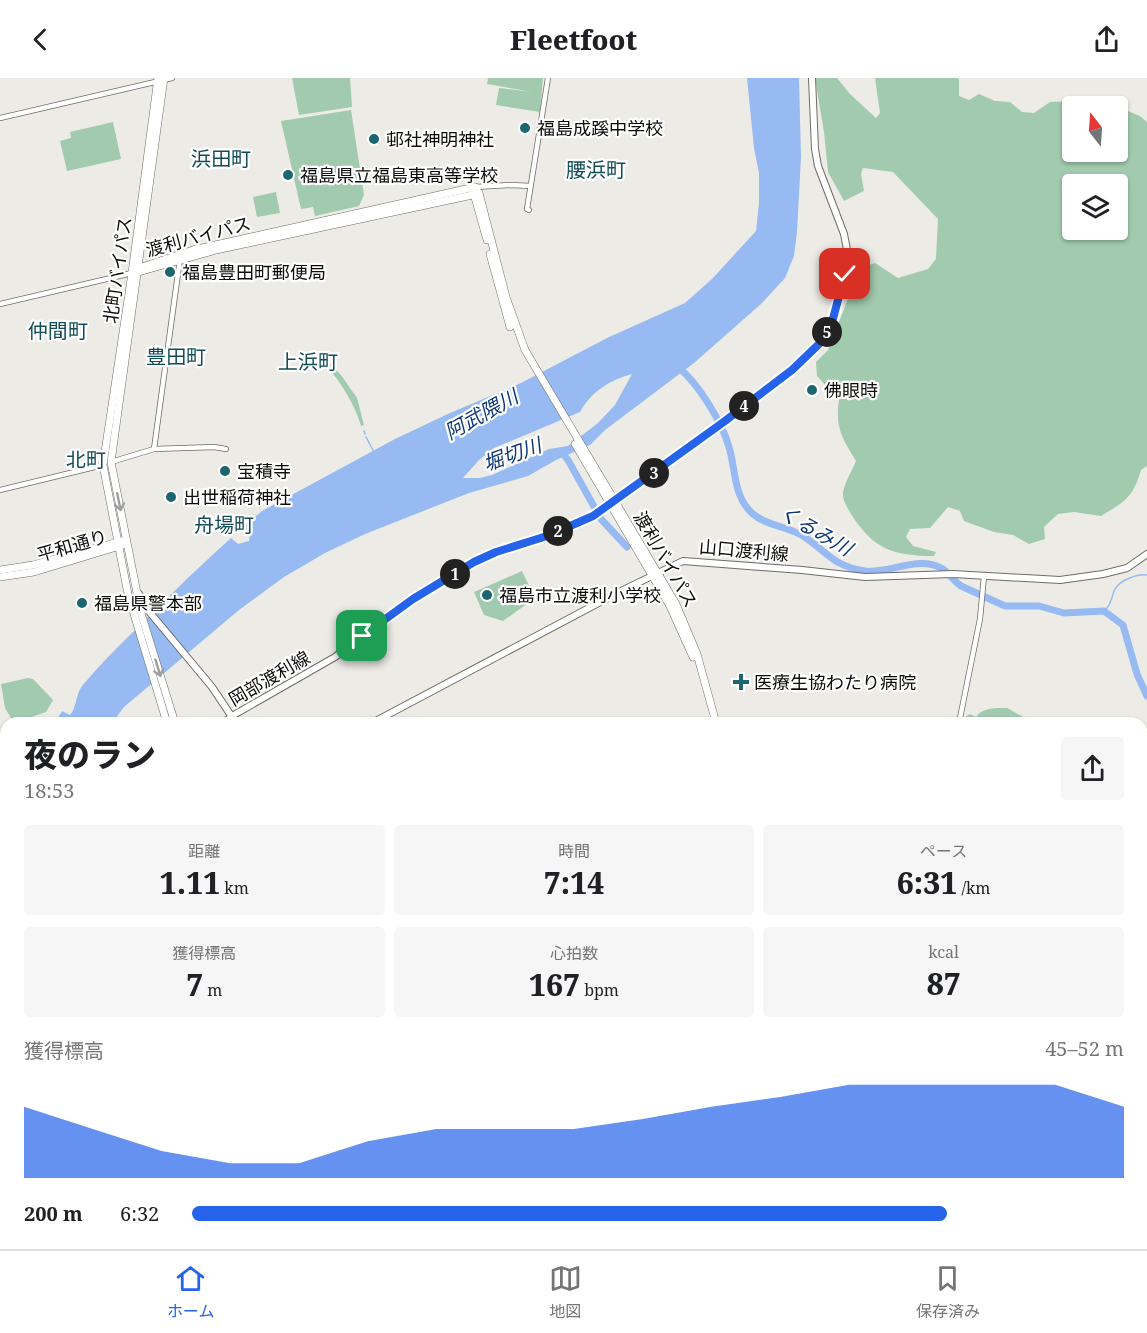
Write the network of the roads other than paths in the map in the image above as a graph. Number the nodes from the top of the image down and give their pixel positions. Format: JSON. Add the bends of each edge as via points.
{"nodes":[{"id":1,"x":548,"y":78,"type":"edge"},
{"id":2,"x":812,"y":78,"type":"edge"},
{"id":3,"x":163,"y":79,"type":"edge"},
{"id":4,"x":0,"y":118,"type":"edge"},
{"id":5,"x":530,"y":186,"type":"junction"},
{"id":6,"x":476,"y":192,"type":"junction"},
{"id":7,"x":529,"y":210,"type":"dead end"},
{"id":8,"x":181,"y":257,"type":"junction"},
{"id":9,"x":136,"y":271,"type":"junction"},
{"id":10,"x":0,"y":304,"type":"edge"},
{"id":11,"x":154,"y":449,"type":"junction"},
{"id":12,"x":226,"y":449,"type":"dead end"},
{"id":13,"x":111,"y":462,"type":"junction"},
{"id":14,"x":103,"y":465,"type":"junction"},
{"id":15,"x":0,"y":490,"type":"edge"},
{"id":16,"x":612,"y":503,"type":"junction"},
{"id":17,"x":128,"y":542,"type":"junction"},
{"id":18,"x":119,"y":544,"type":"junction"},
{"id":19,"x":1147,"y":554,"type":"edge"},
{"id":20,"x":0,"y":570,"type":"edge"},
{"id":21,"x":654,"y":575,"type":"junction"},
{"id":22,"x":984,"y":576,"type":"junction"},
{"id":23,"x":0,"y":577,"type":"edge"},
{"id":24,"x":145,"y":609,"type":"junction"},
{"id":25,"x":232,"y":716,"type":"joint"},
{"id":26,"x":164,"y":717,"type":"edge"},
{"id":27,"x":173,"y":717,"type":"edge"},
{"id":28,"x":383,"y":717,"type":"edge"},
{"id":29,"x":710,"y":717,"type":"edge"},
{"id":30,"x":714,"y":717,"type":"edge"},
{"id":31,"x":960,"y":717,"type":"edge"}],
"edges":[{"from":1,"to":5,"type":"street"},
{"from":2,"to":16,"type":"main road","name":"岡部渡利線","via":[[816,156],[848,255],[831,326],[792,370]]},
{"from":3,"to":4,"type":"street"},
{"from":3,"to":9,"type":"highway","name":"北町バイパス"},
{"from":5,"to":6,"type":"street"},
{"from":5,"to":7,"type":"street"},
{"from":6,"to":8,"type":"highway","name":"渡利バイパス"},
{"from":6,"to":16,"type":"highway","name":"渡利バイパス","via":[[526,356]]},
{"from":8,"to":9,"type":"highway","name":"渡利バイパス"},
{"from":8,"to":11,"type":"street"},
{"from":9,"to":10,"type":"street"},
{"from":9,"to":13,"type":"highway","name":"北町バイパス"},
{"from":9,"to":14,"type":"highway","name":"北町バイパス"},
{"from":11,"to":12,"type":"street"},
{"from":11,"to":13,"type":"street"},
{"from":13,"to":14,"type":"street"},
{"from":13,"to":17,"type":"highway","one_way":true},
{"from":14,"to":15,"type":"street"},
{"from":14,"to":18,"type":"highway"},
{"from":16,"to":21,"type":"highway","name":"渡利バイパス"},
{"from":16,"to":25,"type":"main road","name":"岡部渡利線","via":[[547,536],[474,562],[413,599],[335,657]]},
{"from":17,"to":18,"type":"highway","name":"平和通り"},
{"from":17,"to":24,"type":"highway","via":[[136,590]]},
{"from":18,"to":20,"type":"highway","name":"平和通り"},
{"from":18,"to":23,"type":"highway","name":"平和通り","via":[[34,572]]},
{"from":18,"to":26,"type":"highway","via":[[134,617]]},
{"from":19,"to":22,"type":"main road","name":"山口渡利線","via":[[1127,568],[1089,577],[1060,580]]},
{"from":21,"to":22,"type":"main road","name":"山口渡利線","via":[[687,560],[865,577]]},
{"from":21,"to":28,"type":"main road","name":"山口渡利線"},
{"from":21,"to":29,"type":"highway","name":"渡利バイパス","via":[[691,650]]},
{"from":21,"to":30,"type":"highway","name":"渡利バイパス","via":[[676,604],[694,645]]},
{"from":22,"to":31,"type":"street"},
{"from":24,"to":25,"type":"main road"},
{"from":24,"to":27,"type":"highway","one_way":true}]}
